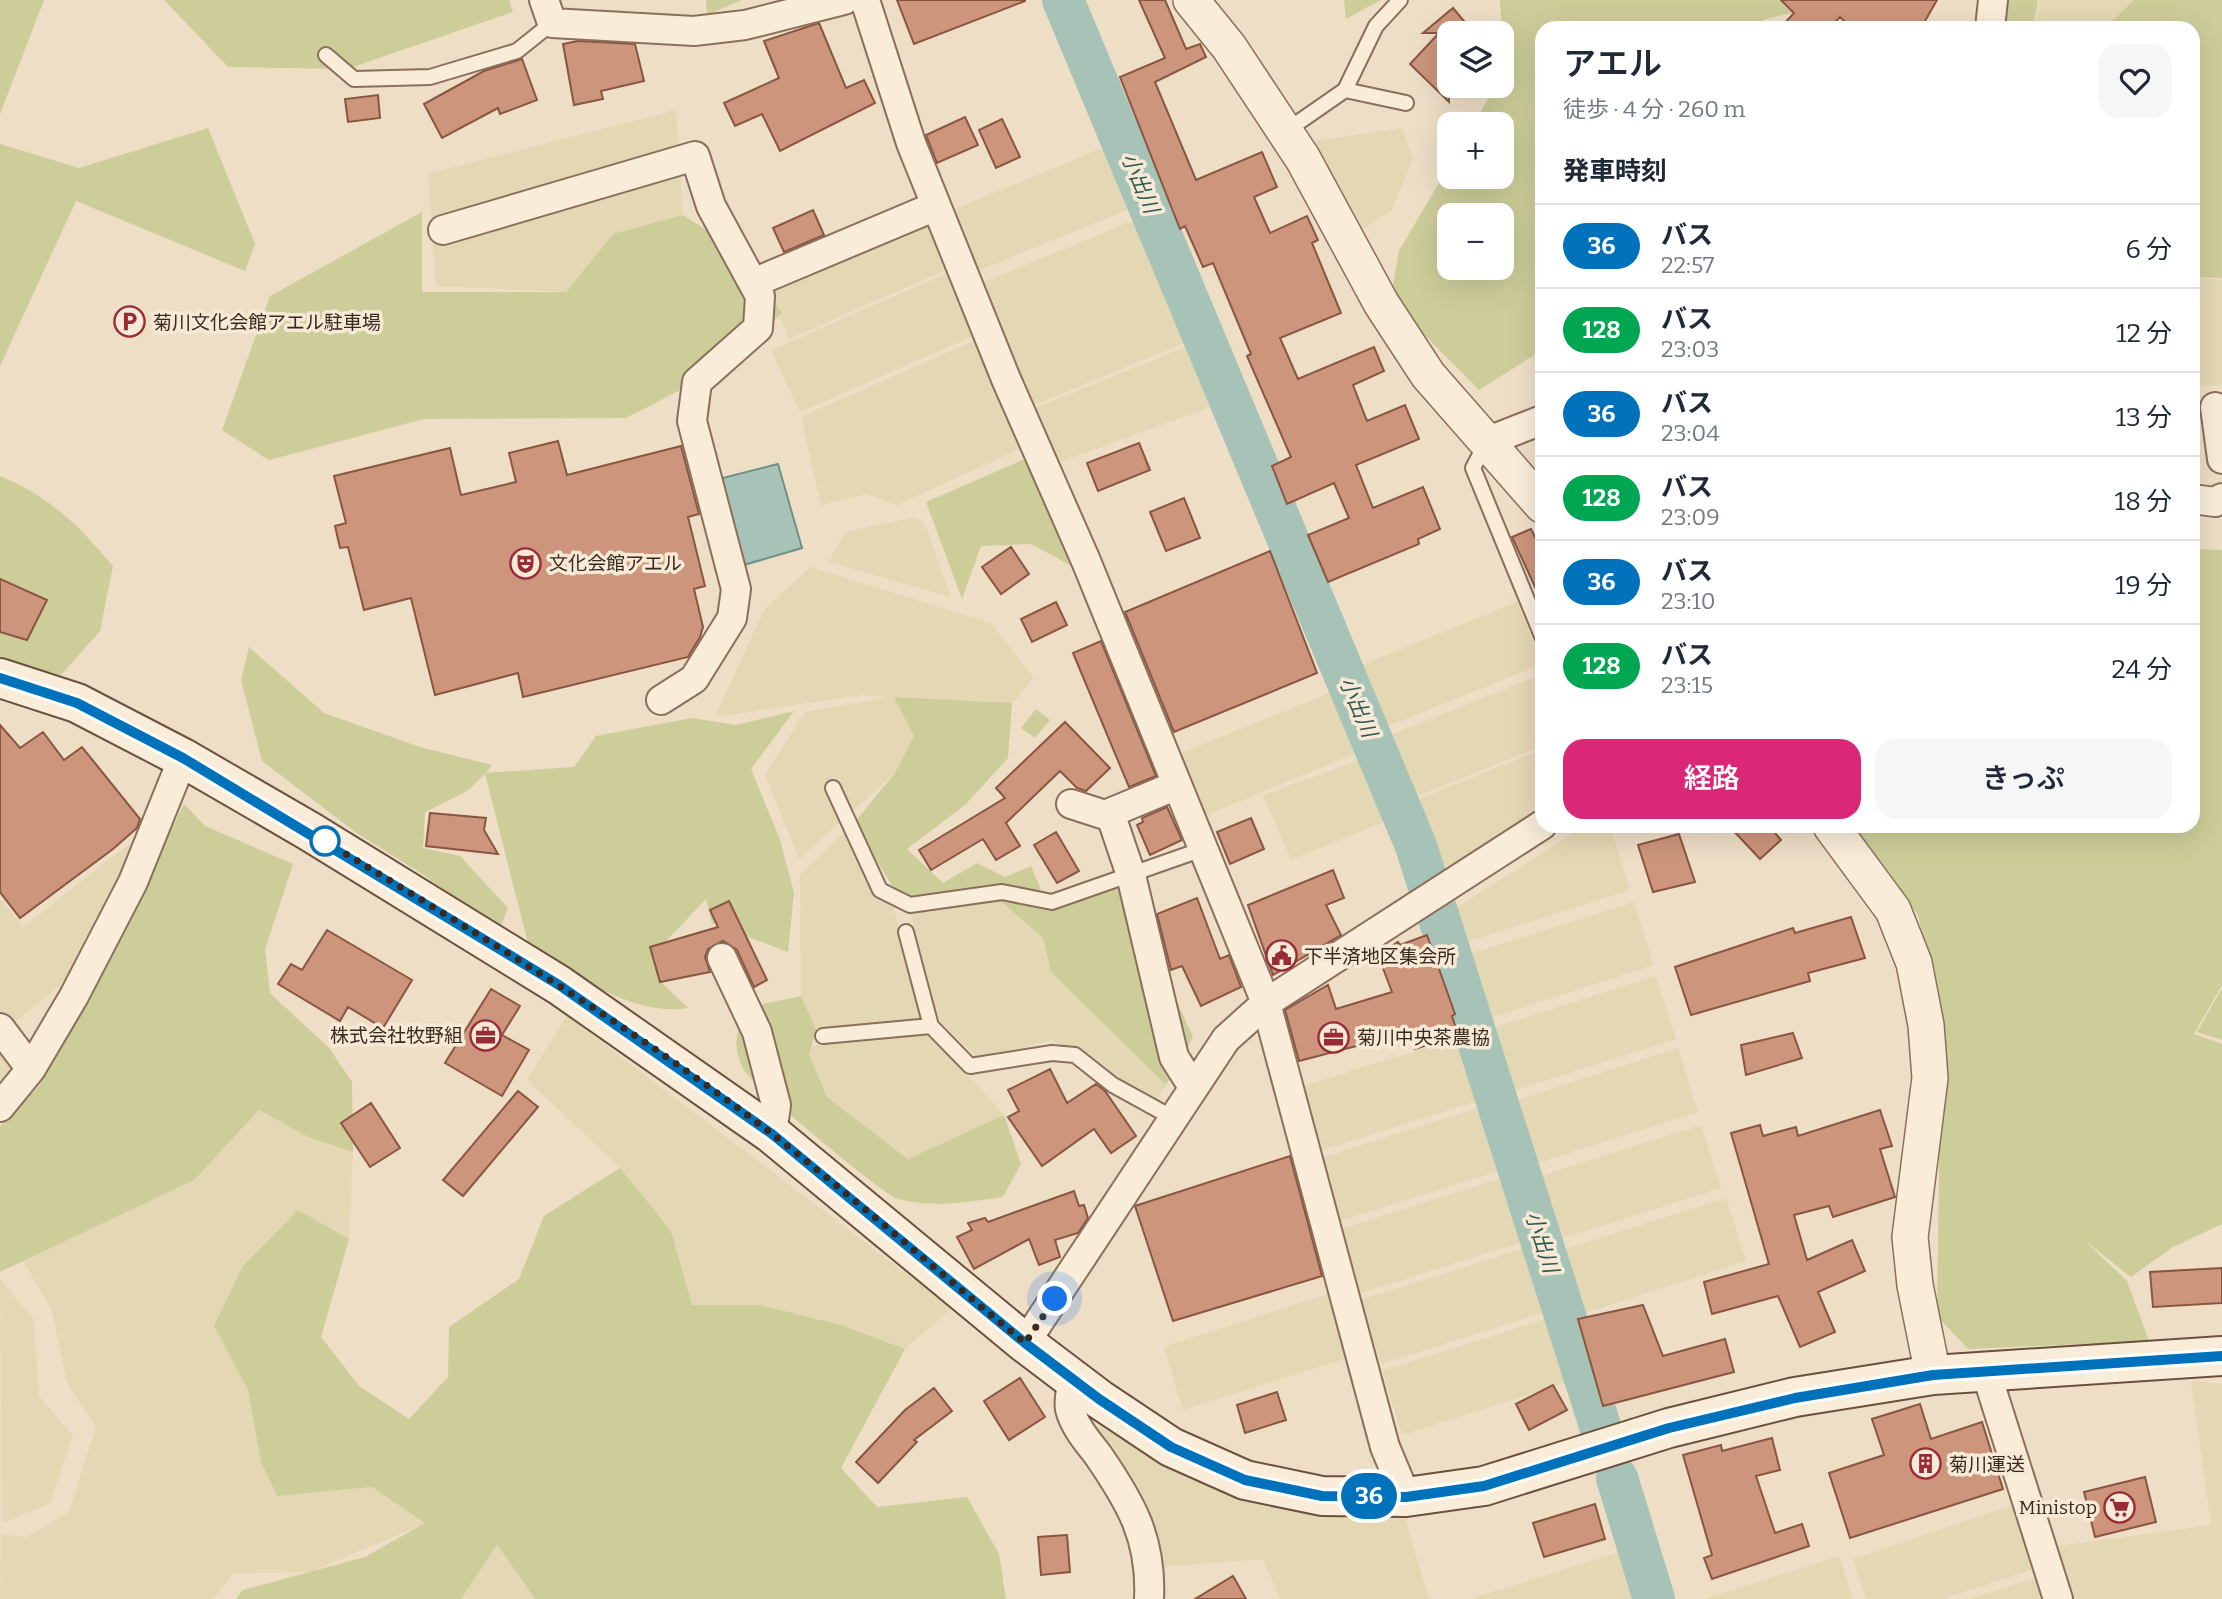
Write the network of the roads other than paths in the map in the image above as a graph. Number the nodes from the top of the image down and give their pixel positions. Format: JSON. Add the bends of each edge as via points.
{"nodes":[{"id":1,"x":844,"y":0,"type":"edge"},
{"id":2,"x":865,"y":0,"type":"edge"},
{"id":3,"x":1191,"y":0,"type":"edge"},
{"id":4,"x":1400,"y":0,"type":"edge"},
{"id":5,"x":1993,"y":0,"type":"edge"},
{"id":6,"x":548,"y":12,"type":"edge"},
{"id":7,"x":1991,"y":21,"type":"edge"},
{"id":8,"x":326,"y":55,"type":"dead end"},
{"id":9,"x":1345,"y":90,"type":"junction"},
{"id":10,"x":1406,"y":103,"type":"dead end"},
{"id":11,"x":1285,"y":132,"type":"junction"},
{"id":12,"x":936,"y":206,"type":"junction"},
{"id":13,"x":443,"y":230,"type":"dead end"},
{"id":14,"x":753,"y":283,"type":"junction"},
{"id":15,"x":2210,"y":408,"type":"edge"},
{"id":16,"x":1535,"y":422,"type":"edge"},
{"id":17,"x":1486,"y":442,"type":"junction"},
{"id":18,"x":2222,"y":460,"type":"edge"},
{"id":19,"x":1535,"y":497,"type":"edge"},
{"id":20,"x":1535,"y":619,"type":"edge"},
{"id":21,"x":0,"y":678,"type":"edge"},
{"id":22,"x":661,"y":700,"type":"dead end"},
{"id":23,"x":183,"y":758,"type":"junction"},
{"id":24,"x":1177,"y":785,"type":"junction"},
{"id":25,"x":833,"y":788,"type":"dead end"},
{"id":26,"x":1071,"y":804,"type":"dead end"},
{"id":27,"x":1110,"y":813,"type":"junction"},
{"id":28,"x":1535,"y":830,"type":"edge"},
{"id":29,"x":1836,"y":833,"type":"edge"},
{"id":30,"x":1203,"y":849,"type":"junction"},
{"id":31,"x":1131,"y":875,"type":"junction"},
{"id":32,"x":906,"y":932,"type":"dead end"},
{"id":33,"x":722,"y":958,"type":"dead end"},
{"id":34,"x":1266,"y":1003,"type":"junction"},
{"id":35,"x":931,"y":1026,"type":"junction"},
{"id":36,"x":0,"y":1028,"type":"edge"},
{"id":37,"x":823,"y":1036,"type":"dead end"},
{"id":38,"x":31,"y":1069,"type":"junction"},
{"id":39,"x":1193,"y":1087,"type":"junction"},
{"id":40,"x":0,"y":1107,"type":"edge"},
{"id":41,"x":1174,"y":1118,"type":"junction"},
{"id":42,"x":772,"y":1134,"type":"junction"},
{"id":43,"x":1025,"y":1343,"type":"junction"},
{"id":44,"x":2222,"y":1356,"type":"edge"},
{"id":45,"x":1986,"y":1372,"type":"junction"},
{"id":46,"x":1933,"y":1375,"type":"junction"},
{"id":47,"x":1073,"y":1377,"type":"junction"},
{"id":48,"x":1406,"y":1497,"type":"junction"},
{"id":49,"x":1149,"y":1599,"type":"edge"},
{"id":50,"x":2058,"y":1599,"type":"edge"}],
"edges":[{"from":1,"to":6,"type":"street","via":[[745,25],[694,31]]},
{"from":2,"to":12,"type":"street"},
{"from":3,"to":11,"type":"street","via":[[1229,47]]},
{"from":4,"to":9,"type":"lane","via":[[1376,26]]},
{"from":5,"to":7,"type":"street"},
{"from":6,"to":8,"type":"lane","via":[[517,51],[430,77],[354,79]]},
{"from":9,"to":10,"type":"lane"},
{"from":9,"to":11,"type":"lane"},
{"from":11,"to":17,"type":"street","via":[[1381,303],[1428,375]]},
{"from":12,"to":14,"type":"street"},
{"from":12,"to":24,"type":"street"},
{"from":13,"to":14,"type":"street","via":[[695,156],[711,206]]},
{"from":14,"to":22,"type":"street","via":[[760,296],[758,328],[697,382],[692,421],[737,589],[732,618],[694,679]]},
{"from":15,"to":18,"type":"street"},
{"from":16,"to":17,"type":"street"},
{"from":17,"to":19,"type":"street"},
{"from":17,"to":20,"type":"lane","via":[[1473,468]]},
{"from":21,"to":23,"type":"main road","via":[[77,703]]},
{"from":23,"to":38,"type":"street","via":[[133,882]]},
{"from":23,"to":42,"type":"main road","via":[[559,985]]},
{"from":24,"to":27,"type":"street"},
{"from":24,"to":30,"type":"street"},
{"from":25,"to":31,"type":"lane","via":[[880,890],[910,905],[1002,892],[1052,902]]},
{"from":26,"to":27,"type":"street"},
{"from":27,"to":31,"type":"street"},
{"from":28,"to":34,"type":"street"},
{"from":29,"to":46,"type":"street","via":[[1893,909],[1914,963],[1926,1025],[1930,1078],[1910,1237],[1914,1285]]},
{"from":30,"to":31,"type":"lane"},
{"from":30,"to":34,"type":"street"},
{"from":31,"to":39,"type":"street","via":[[1174,1057]]},
{"from":32,"to":35,"type":"lane"},
{"from":33,"to":42,"type":"street","via":[[757,1032],[776,1105]]},
{"from":34,"to":39,"type":"street","via":[[1226,1040]]},
{"from":34,"to":48,"type":"street","via":[[1385,1447]]},
{"from":35,"to":37,"type":"lane"},
{"from":35,"to":41,"type":"lane","via":[[970,1066],[1052,1053],[1075,1055],[1113,1085]]},
{"from":36,"to":38,"type":"street"},
{"from":38,"to":40,"type":"street"},
{"from":39,"to":41,"type":"street"},
{"from":41,"to":43,"type":"street"},
{"from":42,"to":43,"type":"main road"},
{"from":43,"to":47,"type":"main road"},
{"from":44,"to":45,"type":"main road"},
{"from":45,"to":46,"type":"main road"},
{"from":45,"to":50,"type":"street"},
{"from":46,"to":48,"type":"main road","via":[[1795,1398],[1669,1428],[1484,1486]]},
{"from":47,"to":48,"type":"main road","via":[[1171,1447],[1245,1480],[1322,1496]]},
{"from":47,"to":49,"type":"street","via":[[1069,1408],[1128,1498],[1143,1532]]}]}
